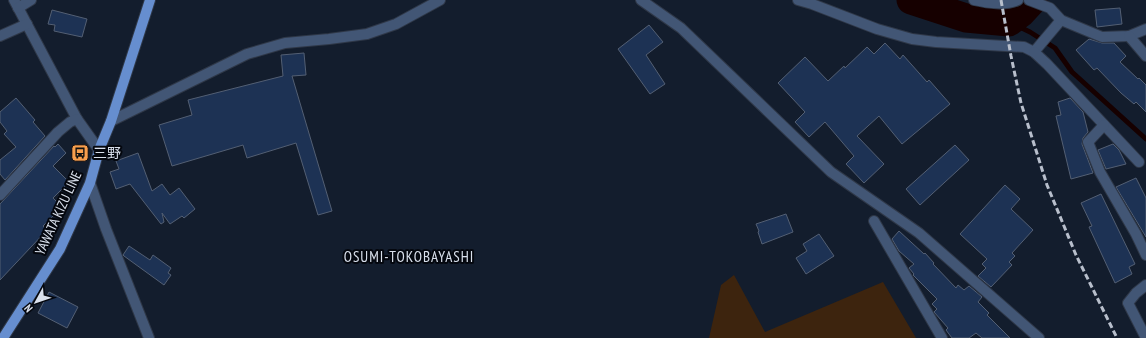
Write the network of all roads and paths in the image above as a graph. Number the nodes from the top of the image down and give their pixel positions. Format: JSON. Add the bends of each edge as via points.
{"nodes":[{"id":1,"x":31,"y":0,"type":"edge"},
{"id":2,"x":150,"y":0,"type":"edge"},
{"id":3,"x":440,"y":0,"type":"edge"},
{"id":4,"x":641,"y":0,"type":"edge"},
{"id":5,"x":798,"y":0,"type":"edge"},
{"id":6,"x":974,"y":0,"type":"edge"},
{"id":7,"x":1018,"y":0,"type":"edge"},
{"id":8,"x":1029,"y":0,"type":"edge"},
{"id":9,"x":16,"y":4,"type":"edge"},
{"id":10,"x":1061,"y":20,"type":"junction"},
{"id":11,"x":27,"y":24,"type":"junction"},
{"id":12,"x":1146,"y":29,"type":"edge"},
{"id":13,"x":0,"y":36,"type":"edge"},
{"id":14,"x":1129,"y":36,"type":"junction"},
{"id":15,"x":1036,"y":49,"type":"junction"},
{"id":16,"x":1146,"y":56,"type":"edge"},
{"id":17,"x":77,"y":119,"type":"junction"},
{"id":18,"x":111,"y":121,"type":"junction"},
{"id":19,"x":1104,"y":125,"type":"junction"},
{"id":20,"x":98,"y":150,"type":"junction"},
{"id":21,"x":1139,"y":162,"type":"dead end"},
{"id":22,"x":90,"y":183,"type":"junction"},
{"id":23,"x":0,"y":196,"type":"edge"},
{"id":24,"x":874,"y":221,"type":"dead end"},
{"id":25,"x":1146,"y":255,"type":"edge"},
{"id":26,"x":1146,"y":285,"type":"edge"},
{"id":27,"x":3,"y":338,"type":"edge"},
{"id":28,"x":150,"y":338,"type":"edge"},
{"id":29,"x":942,"y":338,"type":"edge"},
{"id":30,"x":1039,"y":338,"type":"edge"},
{"id":31,"x":1146,"y":338,"type":"edge"}],
"edges":[{"from":1,"to":9,"type":"street"},
{"from":2,"to":18,"type":"main road","name":"YAWATA KIZU LINE"},
{"from":3,"to":18,"type":"street","via":[[396,24],[367,34],[285,43],[247,54]]},
{"from":4,"to":30,"type":"street","via":[[681,28],[831,172],[919,233]]},
{"from":5,"to":15,"type":"street","via":[[877,30],[912,39]]},
{"from":6,"to":7,"type":"street","via":[[989,4]]},
{"from":8,"to":10,"type":"street","via":[[1050,8]]},
{"from":9,"to":11,"type":"street"},
{"from":10,"to":14,"type":"street","via":[[1102,37]]},
{"from":10,"to":15,"type":"street"},
{"from":11,"to":13,"type":"street"},
{"from":11,"to":17,"type":"street"},
{"from":12,"to":14,"type":"street"},
{"from":14,"to":16,"type":"street"},
{"from":15,"to":19,"type":"street"},
{"from":17,"to":20,"type":"street"},
{"from":17,"to":23,"type":"street","via":[[58,132]]},
{"from":18,"to":20,"type":"main road","name":"YAWATA KIZU LINE"},
{"from":19,"to":21,"type":"street"},
{"from":19,"to":25,"type":"street","via":[[1088,142],[1100,172]]},
{"from":20,"to":22,"type":"main road","name":"YAWATA KIZU LINE"},
{"from":22,"to":27,"type":"main road","name":"YAWATA KIZU LINE","via":[[60,249]]},
{"from":22,"to":28,"type":"street"},
{"from":24,"to":29,"type":"street"},
{"from":26,"to":31,"type":"street","via":[[1128,303]]}]}
